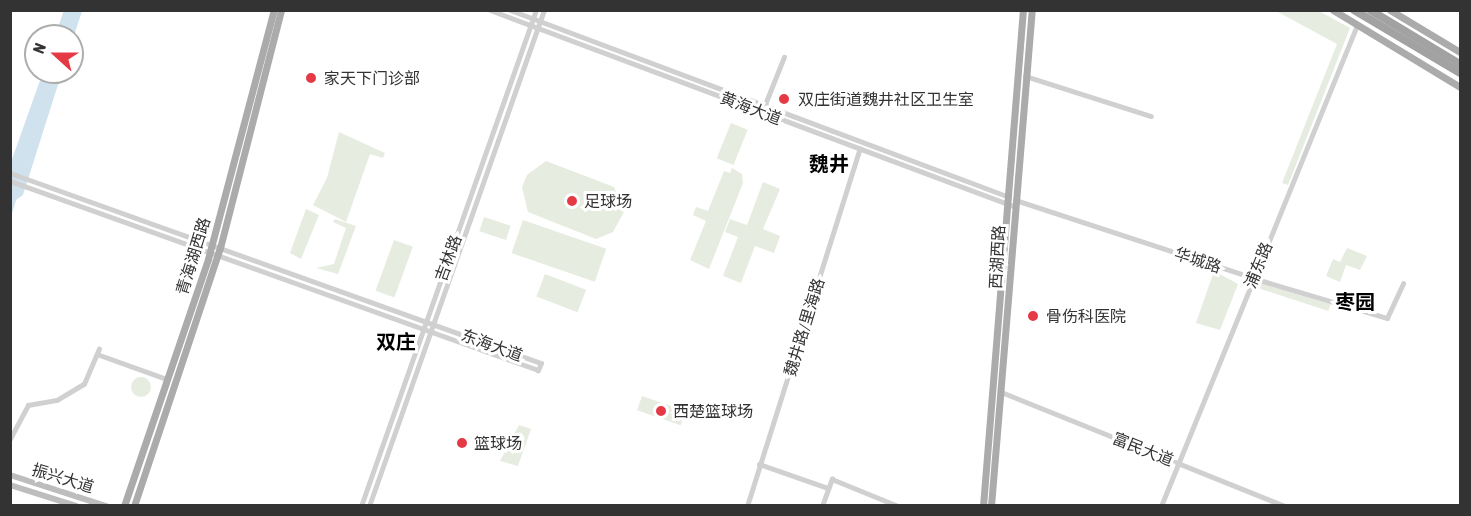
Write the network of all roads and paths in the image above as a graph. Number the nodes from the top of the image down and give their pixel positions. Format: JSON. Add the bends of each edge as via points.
{"nodes":[{"id":1,"x":274,"y":10,"type":"edge"},
{"id":2,"x":281,"y":10,"type":"edge"},
{"id":3,"x":490,"y":10,"type":"edge"},
{"id":4,"x":510,"y":10,"type":"edge"},
{"id":5,"x":536,"y":10,"type":"edge"},
{"id":6,"x":543,"y":10,"type":"edge"},
{"id":7,"x":1023,"y":10,"type":"edge"},
{"id":8,"x":1032,"y":10,"type":"edge"},
{"id":9,"x":1333,"y":10,"type":"edge"},
{"id":10,"x":1354,"y":10,"type":"edge"},
{"id":11,"x":1371,"y":10,"type":"edge"},
{"id":12,"x":1390,"y":10,"type":"edge"},
{"id":13,"x":536,"y":20,"type":"junction"},
{"id":14,"x":1357,"y":25,"type":"junction"},
{"id":15,"x":534,"y":27,"type":"junction"},
{"id":16,"x":1406,"y":41,"type":"junction"},
{"id":17,"x":1461,"y":52,"type":"edge"},
{"id":18,"x":784,"y":57,"type":"dead end"},
{"id":19,"x":1461,"y":64,"type":"edge"},
{"id":20,"x":1461,"y":73,"type":"edge"},
{"id":21,"x":1025,"y":76,"type":"junction"},
{"id":22,"x":1461,"y":79,"type":"edge"},
{"id":23,"x":1461,"y":87,"type":"edge"},
{"id":24,"x":765,"y":105,"type":"junction"},
{"id":25,"x":762,"y":112,"type":"junction"},
{"id":26,"x":1151,"y":116,"type":"dead end"},
{"id":27,"x":860,"y":148,"type":"junction"},
{"id":28,"x":10,"y":173,"type":"edge"},
{"id":29,"x":10,"y":181,"type":"edge"},
{"id":30,"x":1011,"y":201,"type":"junction"},
{"id":31,"x":212,"y":245,"type":"junction"},
{"id":32,"x":220,"y":248,"type":"junction"},
{"id":33,"x":209,"y":254,"type":"junction"},
{"id":34,"x":217,"y":257,"type":"junction"},
{"id":35,"x":1253,"y":278,"type":"junction"},
{"id":36,"x":1403,"y":284,"type":"dead end"},
{"id":37,"x":425,"y":320,"type":"junction"},
{"id":38,"x":433,"y":323,"type":"junction"},
{"id":39,"x":422,"y":330,"type":"junction"},
{"id":40,"x":430,"y":332,"type":"junction"},
{"id":41,"x":167,"y":379,"type":"junction"},
{"id":42,"x":175,"y":383,"type":"junction"},
{"id":43,"x":1001,"y":392,"type":"junction"},
{"id":44,"x":10,"y":439,"type":"edge"},
{"id":45,"x":1178,"y":463,"type":"junction"},
{"id":46,"x":759,"y":464,"type":"junction"},
{"id":47,"x":10,"y":475,"type":"edge"},
{"id":48,"x":10,"y":485,"type":"edge"},
{"id":49,"x":828,"y":488,"type":"junction"},
{"id":50,"x":76,"y":506,"type":"edge"},
{"id":51,"x":106,"y":506,"type":"edge"},
{"id":52,"x":124,"y":506,"type":"edge"},
{"id":53,"x":134,"y":506,"type":"edge"},
{"id":54,"x":360,"y":506,"type":"edge"},
{"id":55,"x":369,"y":506,"type":"edge"},
{"id":56,"x":747,"y":506,"type":"edge"},
{"id":57,"x":822,"y":506,"type":"edge"},
{"id":58,"x":898,"y":506,"type":"edge"},
{"id":59,"x":983,"y":506,"type":"edge"},
{"id":60,"x":991,"y":506,"type":"edge"},
{"id":61,"x":1161,"y":506,"type":"edge"},
{"id":62,"x":1285,"y":506,"type":"edge"}],
"edges":[{"from":1,"to":31,"type":"main road","name":"青海湖西路"},
{"from":2,"to":32,"type":"main road","name":"青海湖西路"},
{"from":3,"to":15,"type":"street","name":"黄海大道"},
{"from":4,"to":13,"type":"street","name":"黄海大道"},
{"from":5,"to":13,"type":"street","name":"吉林路"},
{"from":6,"to":13,"type":"street","name":"吉林路"},
{"from":7,"to":30,"type":"main road","name":"西湖西路"},
{"from":8,"to":21,"type":"main road","name":"西湖西路"},
{"from":9,"to":14,"type":"main road"},
{"from":10,"to":16,"type":"highway"},
{"from":11,"to":19,"type":"highway"},
{"from":12,"to":17,"type":"main road"},
{"from":13,"to":15,"type":"street","name":"吉林路"},
{"from":13,"to":24,"type":"street","name":"黄海大道"},
{"from":14,"to":23,"type":"main road"},
{"from":14,"to":35,"type":"street","name":"浦东路"},
{"from":15,"to":25,"type":"street","name":"黄海大道"},
{"from":15,"to":37,"type":"street","name":"吉林路"},
{"from":15,"to":38,"type":"street","name":"吉林路"},
{"from":16,"to":20,"type":"highway"},
{"from":16,"to":22,"type":"highway"},
{"from":18,"to":24,"type":"street"},
{"from":21,"to":26,"type":"street"},
{"from":21,"to":30,"type":"main road","name":"西湖西路"},
{"from":24,"to":25,"type":"street"},
{"from":24,"to":30,"type":"street","name":"黄海大道"},
{"from":25,"to":27,"type":"street","name":"黄海大道"},
{"from":27,"to":30,"type":"street","name":"黄海大道"},
{"from":27,"to":46,"type":"street","name":"魏井路/里海路"},
{"from":28,"to":31,"type":"street","name":"东海大道"},
{"from":29,"to":33,"type":"street","name":"东海大道"},
{"from":30,"to":35,"type":"street","name":"华城路"},
{"from":30,"to":43,"type":"main road","name":"西湖西路"},
{"from":30,"to":59,"type":"main road","name":"西湖西路"},
{"from":31,"to":32,"type":"street","name":"东海大道"},
{"from":31,"to":33,"type":"main road","name":"青海湖西路"},
{"from":32,"to":34,"type":"main road","name":"青海湖西路"},
{"from":32,"to":37,"type":"street","name":"东海大道"},
{"from":33,"to":34,"type":"street","name":"东海大道"},
{"from":33,"to":41,"type":"main road","name":"青海湖西路"},
{"from":34,"to":39,"type":"street","name":"东海大道"},
{"from":34,"to":42,"type":"main road","name":"青海湖西路"},
{"from":35,"to":36,"type":"street","name":"华城路","via":[[1383,317],[1389,317]]},
{"from":35,"to":45,"type":"street","name":"浦东路"},
{"from":37,"to":38,"type":"street","name":"东海大道"},
{"from":37,"to":39,"type":"street","name":"吉林路"},
{"from":38,"to":40,"type":"street","name":"吉林路"},
{"from":38,"to":40,"type":"street","name":"东海大道","via":[[541,363],[538,370]]},
{"from":39,"to":40,"type":"street","name":"东海大道"},
{"from":39,"to":54,"type":"street","name":"吉林路"},
{"from":40,"to":55,"type":"street","name":"吉林路"},
{"from":41,"to":42,"type":"street"},
{"from":41,"to":44,"type":"street","via":[[98,351],[88,379],[76,390],[21,411]]},
{"from":41,"to":52,"type":"main road","name":"青海湖西路"},
{"from":42,"to":53,"type":"main road","name":"青海湖西路"},
{"from":43,"to":45,"type":"street","name":"富民大道"},
{"from":43,"to":60,"type":"main road","name":"西湖西路"},
{"from":45,"to":61,"type":"street","name":"浦东路"},
{"from":45,"to":62,"type":"street","name":"富民大道"},
{"from":46,"to":49,"type":"street"},
{"from":46,"to":56,"type":"street","name":"魏井路/里海路"},
{"from":47,"to":51,"type":"main road","name":"振兴大道"},
{"from":48,"to":50,"type":"main road","name":"振兴大道"},
{"from":49,"to":57,"type":"street"},
{"from":49,"to":58,"type":"street","via":[[832,479]]}]}
